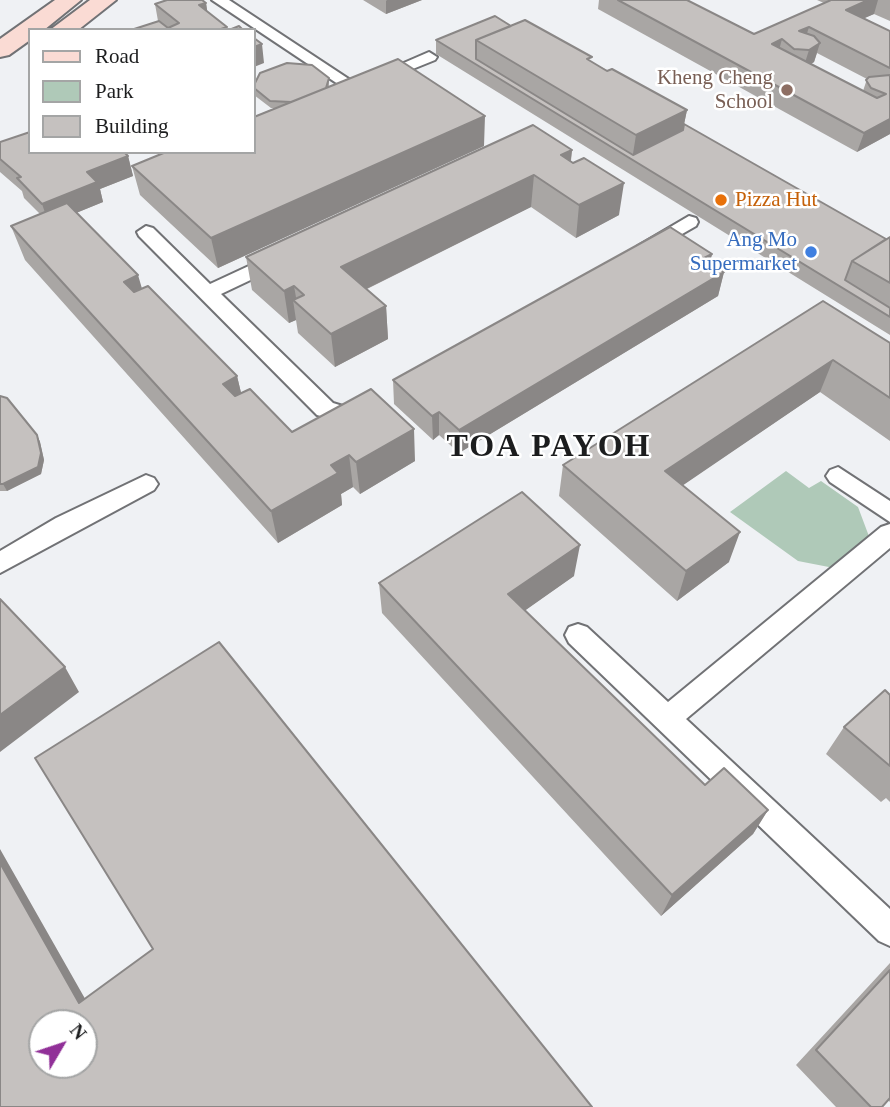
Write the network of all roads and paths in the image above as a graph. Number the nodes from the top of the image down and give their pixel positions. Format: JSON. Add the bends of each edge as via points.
{"nodes":[{"id":1,"x":71,"y":0,"type":"edge"},
{"id":2,"x":105,"y":0,"type":"edge"},
{"id":3,"x":219,"y":0,"type":"edge"},
{"id":4,"x":40,"y":28,"type":"edge"},
{"id":5,"x":65,"y":28,"type":"edge"},
{"id":6,"x":28,"y":39,"type":"edge"},
{"id":7,"x":28,"y":54,"type":"edge"},
{"id":8,"x":429,"y":57,"type":"dead end"},
{"id":9,"x":4,"y":61,"type":"edge"},
{"id":10,"x":353,"y":87,"type":"junction"},
{"id":11,"x":371,"y":99,"type":"edge"},
{"id":12,"x":689,"y":222,"type":"dead end"},
{"id":13,"x":146,"y":232,"type":"dead end"},
{"id":14,"x":188,"y":240,"type":"edge"},
{"id":15,"x":165,"y":250,"type":"junction"},
{"id":16,"x":630,"y":255,"type":"edge"},
{"id":17,"x":273,"y":262,"type":"edge"},
{"id":18,"x":209,"y":292,"type":"junction"},
{"id":19,"x":338,"y":414,"type":"edge"},
{"id":20,"x":838,"y":476,"type":"dead end"},
{"id":21,"x":146,"y":484,"type":"dead end"},
{"id":22,"x":890,"y":513,"type":"edge"},
{"id":23,"x":890,"y":534,"type":"edge"},
{"id":24,"x":0,"y":563,"type":"edge"},
{"id":25,"x":578,"y":635,"type":"dead end"},
{"id":26,"x":667,"y":719,"type":"junction"},
{"id":27,"x":890,"y":930,"type":"edge"}],
"edges":[{"from":1,"to":4,"type":"street"},
{"from":2,"to":5,"type":"street"},
{"from":3,"to":10,"type":"lane"},
{"from":6,"to":9,"type":"street"},
{"from":7,"to":9,"type":"street"},
{"from":8,"to":10,"type":"lane"},
{"from":10,"to":11,"type":"lane"},
{"from":12,"to":16,"type":"lane"},
{"from":13,"to":15,"type":"lane"},
{"from":14,"to":15,"type":"lane"},
{"from":15,"to":18,"type":"lane"},
{"from":17,"to":18,"type":"lane"},
{"from":18,"to":19,"type":"lane","via":[[325,410]]},
{"from":20,"to":22,"type":"lane"},
{"from":21,"to":24,"type":"lane"},
{"from":23,"to":26,"type":"lane"},
{"from":25,"to":26,"type":"lane"},
{"from":26,"to":27,"type":"lane"}]}
